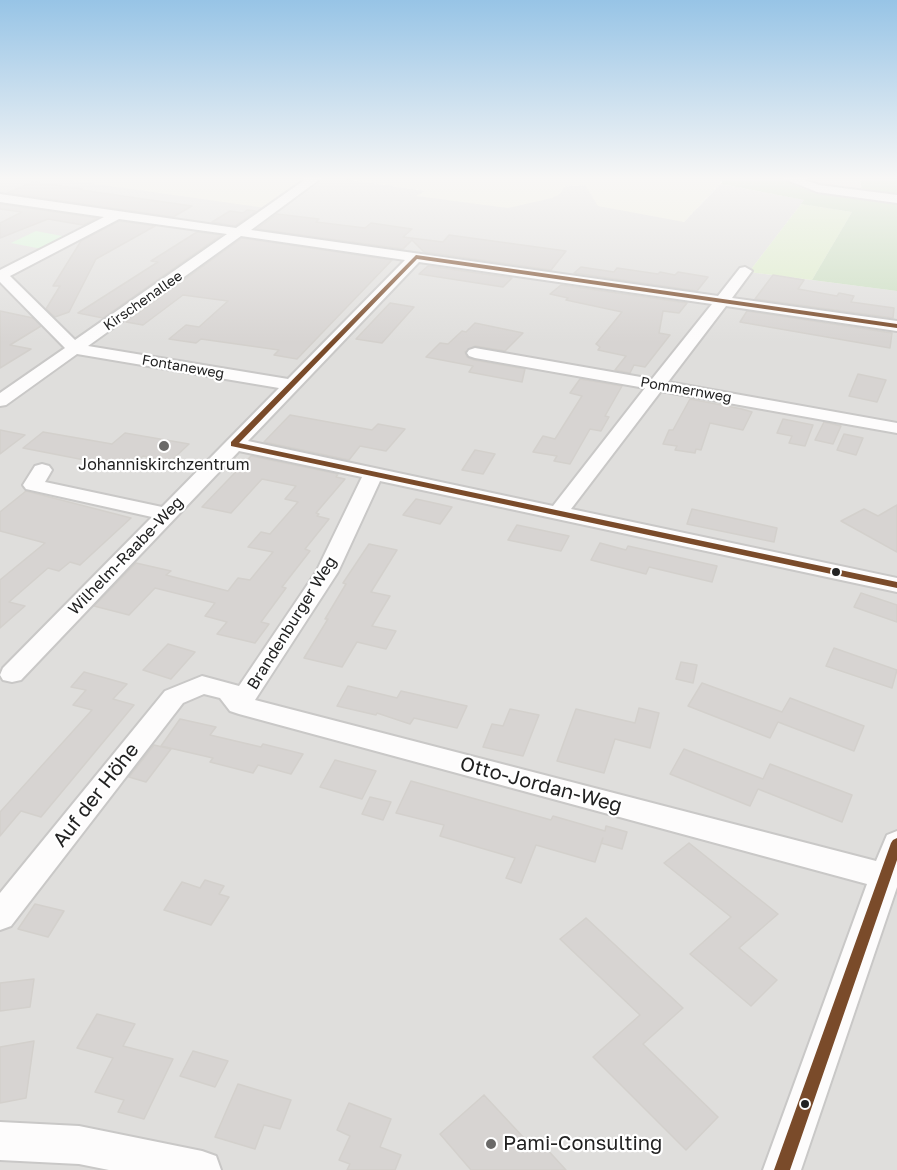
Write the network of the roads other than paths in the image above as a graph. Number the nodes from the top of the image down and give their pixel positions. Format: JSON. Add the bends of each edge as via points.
{"nodes":[{"id":1,"x":80,"y":234,"type":"edge"},
{"id":2,"x":239,"y":234,"type":"edge"},
{"id":3,"x":252,"y":234,"type":"edge"},
{"id":4,"x":416,"y":257,"type":"junction"},
{"id":5,"x":745,"y":271,"type":"dead end"},
{"id":6,"x":0,"y":274,"type":"edge"},
{"id":7,"x":722,"y":302,"type":"junction"},
{"id":8,"x":897,"y":326,"type":"edge"},
{"id":9,"x":75,"y":349,"type":"junction"},
{"id":10,"x":475,"y":353,"type":"dead end"},
{"id":11,"x":291,"y":385,"type":"junction"},
{"id":12,"x":657,"y":385,"type":"junction"},
{"id":13,"x":0,"y":400,"type":"edge"},
{"id":14,"x":897,"y":428,"type":"edge"},
{"id":15,"x":234,"y":444,"type":"junction"},
{"id":16,"x":42,"y":470,"type":"dead end"},
{"id":17,"x":373,"y":475,"type":"junction"},
{"id":18,"x":167,"y":514,"type":"junction"},
{"id":19,"x":557,"y":514,"type":"junction"},
{"id":20,"x":897,"y":585,"type":"edge"},
{"id":21,"x":12,"y":674,"type":"dead end"},
{"id":22,"x":202,"y":685,"type":"joint"},
{"id":23,"x":239,"y":705,"type":"junction"},
{"id":24,"x":897,"y":843,"type":"edge"},
{"id":25,"x":886,"y":876,"type":"junction"},
{"id":26,"x":0,"y":916,"type":"edge"},
{"id":27,"x":0,"y":1141,"type":"edge"},
{"id":28,"x":202,"y":1170,"type":"edge"},
{"id":29,"x":782,"y":1170,"type":"edge"}],
"edges":[{"from":1,"to":6,"type":"street"},
{"from":2,"to":9,"type":"street","name":"Kirschenallee"},
{"from":3,"to":4,"type":"street"},
{"from":4,"to":7,"type":"street"},
{"from":4,"to":11,"type":"street","name":"Wilhelm-Raabe-Weg"},
{"from":5,"to":7,"type":"street"},
{"from":6,"to":9,"type":"street"},
{"from":7,"to":8,"type":"street"},
{"from":7,"to":12,"type":"street"},
{"from":9,"to":11,"type":"street","name":"Fontaneweg"},
{"from":9,"to":13,"type":"street","name":"Kirschenallee"},
{"from":10,"to":12,"type":"street","name":"Pommernweg"},
{"from":11,"to":15,"type":"street","name":"Wilhelm-Raabe-Weg"},
{"from":12,"to":14,"type":"street","name":"Pommernweg"},
{"from":12,"to":19,"type":"street"},
{"from":15,"to":17,"type":"street"},
{"from":15,"to":18,"type":"street","name":"Wilhelm-Raabe-Weg"},
{"from":16,"to":18,"type":"street","via":[[33,485]]},
{"from":17,"to":19,"type":"street"},
{"from":17,"to":23,"type":"street","name":"Brandenburger Weg","via":[[327,572]]},
{"from":18,"to":21,"type":"street","name":"Wilhelm-Raabe-Weg"},
{"from":19,"to":20,"type":"street"},
{"from":22,"to":23,"type":"street","name":"Otto-Jordan-Weg","via":[[229,691]]},
{"from":22,"to":26,"type":"street","name":"Auf der Höhe","via":[[174,697]]},
{"from":23,"to":25,"type":"street","name":"Otto-Jordan-Weg"},
{"from":24,"to":25,"type":"street"},
{"from":25,"to":29,"type":"street"},
{"from":27,"to":28,"type":"street","via":[[79,1145]]}]}
